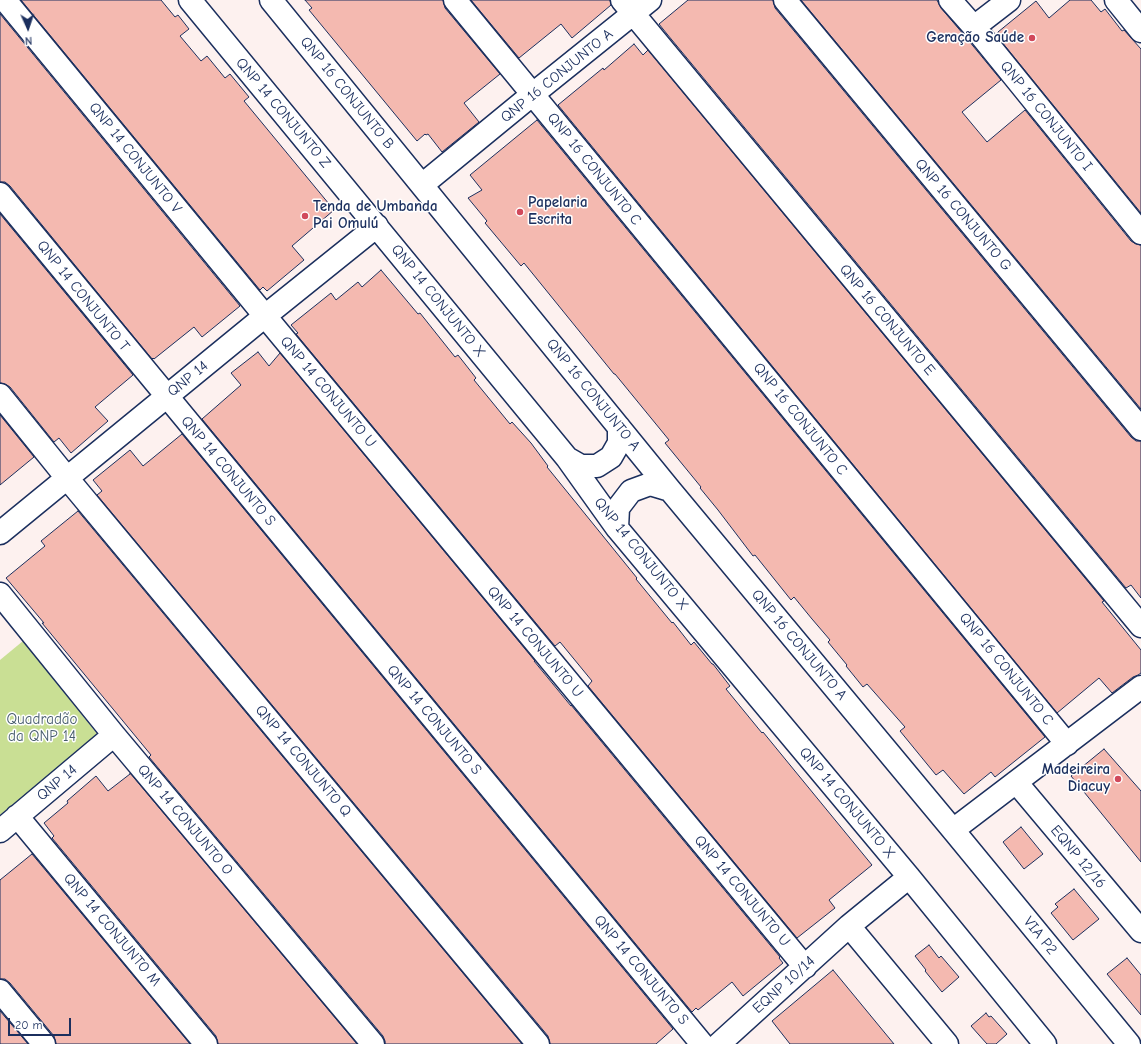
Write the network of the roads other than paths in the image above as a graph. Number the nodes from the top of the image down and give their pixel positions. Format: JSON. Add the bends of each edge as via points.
{"nodes":[{"id":1,"x":5,"y":0,"type":"edge"},
{"id":2,"x":190,"y":0,"type":"edge"},
{"id":3,"x":272,"y":0,"type":"edge"},
{"id":4,"x":455,"y":0,"type":"edge"},
{"id":5,"x":650,"y":0,"type":"edge"},
{"id":6,"x":785,"y":0,"type":"edge"},
{"id":7,"x":950,"y":0,"type":"edge"},
{"id":8,"x":1009,"y":0,"type":"edge"},
{"id":9,"x":1116,"y":0,"type":"edge"},
{"id":10,"x":627,"y":7,"type":"edge"},
{"id":11,"x":974,"y":27,"type":"junction"},
{"id":12,"x":1141,"y":32,"type":"edge"},
{"id":13,"x":533,"y":94,"type":"junction"},
{"id":14,"x":422,"y":185,"type":"junction"},
{"id":15,"x":0,"y":194,"type":"edge"},
{"id":16,"x":377,"y":226,"type":"junction"},
{"id":17,"x":1141,"y":233,"type":"edge"},
{"id":18,"x":265,"y":316,"type":"junction"},
{"id":19,"x":0,"y":395,"type":"edge"},
{"id":20,"x":167,"y":397,"type":"junction"},
{"id":21,"x":619,"y":427,"type":"junction"},
{"id":22,"x":1141,"y":430,"type":"edge"},
{"id":23,"x":567,"y":458,"type":"junction"},
{"id":24,"x":67,"y":478,"type":"junction"},
{"id":25,"x":670,"y":490,"type":"junction"},
{"id":26,"x":617,"y":528,"type":"junction"},
{"id":27,"x":0,"y":533,"type":"edge"},
{"id":28,"x":0,"y":594,"type":"edge"},
{"id":29,"x":1141,"y":626,"type":"edge"},
{"id":30,"x":1141,"y":687,"type":"edge"},
{"id":31,"x":114,"y":735,"type":"junction"},
{"id":32,"x":1067,"y":744,"type":"junction"},
{"id":33,"x":1016,"y":782,"type":"junction"},
{"id":34,"x":17,"y":816,"type":"junction"},
{"id":35,"x":953,"y":830,"type":"junction"},
{"id":36,"x":0,"y":831,"type":"edge"},
{"id":37,"x":909,"y":877,"type":"junction"},
{"id":38,"x":849,"y":926,"type":"junction"},
{"id":39,"x":1141,"y":931,"type":"edge"},
{"id":40,"x":805,"y":967,"type":"junction"},
{"id":41,"x":0,"y":991,"type":"edge"},
{"id":42,"x":1133,"y":1039,"type":"edge"},
{"id":43,"x":44,"y":1044,"type":"edge"},
{"id":44,"x":206,"y":1044,"type":"edge"},
{"id":45,"x":373,"y":1044,"type":"edge"},
{"id":46,"x":538,"y":1044,"type":"edge"},
{"id":47,"x":702,"y":1044,"type":"edge"},
{"id":48,"x":719,"y":1044,"type":"edge"},
{"id":49,"x":947,"y":1044,"type":"edge"},
{"id":50,"x":1045,"y":1044,"type":"edge"}],
"edges":[{"from":1,"to":18,"type":"street","name":"QNP 14 CONJUNTO V"},
{"from":2,"to":16,"type":"street","name":"QNP 14 CONJUNTO Z"},
{"from":3,"to":14,"type":"street","name":"QNP 16 CONJUNTO B"},
{"from":4,"to":13,"type":"street","name":"QNP 16 CONJUNTO C"},
{"from":5,"to":10,"type":"street","name":"QNP 16 CONJUNTO A"},
{"from":6,"to":22,"type":"street","name":"QNP 16 CONJUNTO G"},
{"from":7,"to":11,"type":"street","name":"QNP 16 CONJUNTO I"},
{"from":8,"to":11,"type":"street"},
{"from":9,"to":12,"type":"street"},
{"from":10,"to":13,"type":"street","name":"QNP 16 CONJUNTO A"},
{"from":10,"to":29,"type":"street","name":"QNP 16 CONJUNTO E"},
{"from":11,"to":17,"type":"street","name":"QNP 16 CONJUNTO I"},
{"from":13,"to":14,"type":"street","name":"QNP 16 CONJUNTO A"},
{"from":13,"to":32,"type":"street","name":"QNP 16 CONJUNTO C"},
{"from":14,"to":21,"type":"street","name":"QNP 16 CONJUNTO A"},
{"from":15,"to":20,"type":"street","name":"QNP 14 CONJUNTO T"},
{"from":16,"to":18,"type":"street","name":"QNP 14"},
{"from":16,"to":23,"type":"street","name":"QNP 14 CONJUNTO X"},
{"from":18,"to":20,"type":"street","name":"QNP 14"},
{"from":18,"to":40,"type":"street","name":"QNP 14 CONJUNTO U"},
{"from":19,"to":24,"type":"street","name":"QNP 14 CONJUNTO Q"},
{"from":20,"to":24,"type":"street","name":"QNP 14"},
{"from":20,"to":47,"type":"street","name":"QNP 14 CONJUNTO S"},
{"from":21,"to":23,"type":"street","via":[[619,443],[611,457],[597,466],[581,466]]},
{"from":21,"to":25,"type":"street","name":"QNP 16 CONJUNTO A"},
{"from":23,"to":26,"type":"street","name":"QNP 14 CONJUNTO X"},
{"from":24,"to":27,"type":"street","name":"QNP 14"},
{"from":24,"to":46,"type":"street","name":"QNP 14 CONJUNTO Q"},
{"from":25,"to":26,"type":"street","via":[[650,484],[631,491],[618,508]]},
{"from":25,"to":35,"type":"street","name":"QNP 16 CONJUNTO A"},
{"from":26,"to":37,"type":"street","name":"QNP 14 CONJUNTO X"},
{"from":28,"to":31,"type":"street","name":"QNP 14 CONJUNTO O"},
{"from":30,"to":32,"type":"street"},
{"from":31,"to":34,"type":"street","name":"QNP 14"},
{"from":31,"to":45,"type":"street","name":"QNP 14 CONJUNTO O"},
{"from":32,"to":33,"type":"street"},
{"from":33,"to":35,"type":"street"},
{"from":33,"to":39,"type":"street","name":"EQNP 12/16"},
{"from":34,"to":36,"type":"street","name":"QNP 14"},
{"from":34,"to":44,"type":"street","name":"QNP 14 CONJUNTO M"},
{"from":35,"to":42,"type":"street","name":"VIA P2"},
{"from":37,"to":38,"type":"street","name":"EQNP 10/14"},
{"from":37,"to":50,"type":"street"},
{"from":38,"to":40,"type":"street","name":"EQNP 10/14"},
{"from":38,"to":49,"type":"street"},
{"from":40,"to":48,"type":"street","name":"EQNP 10/14"},
{"from":41,"to":43,"type":"street"}]}
